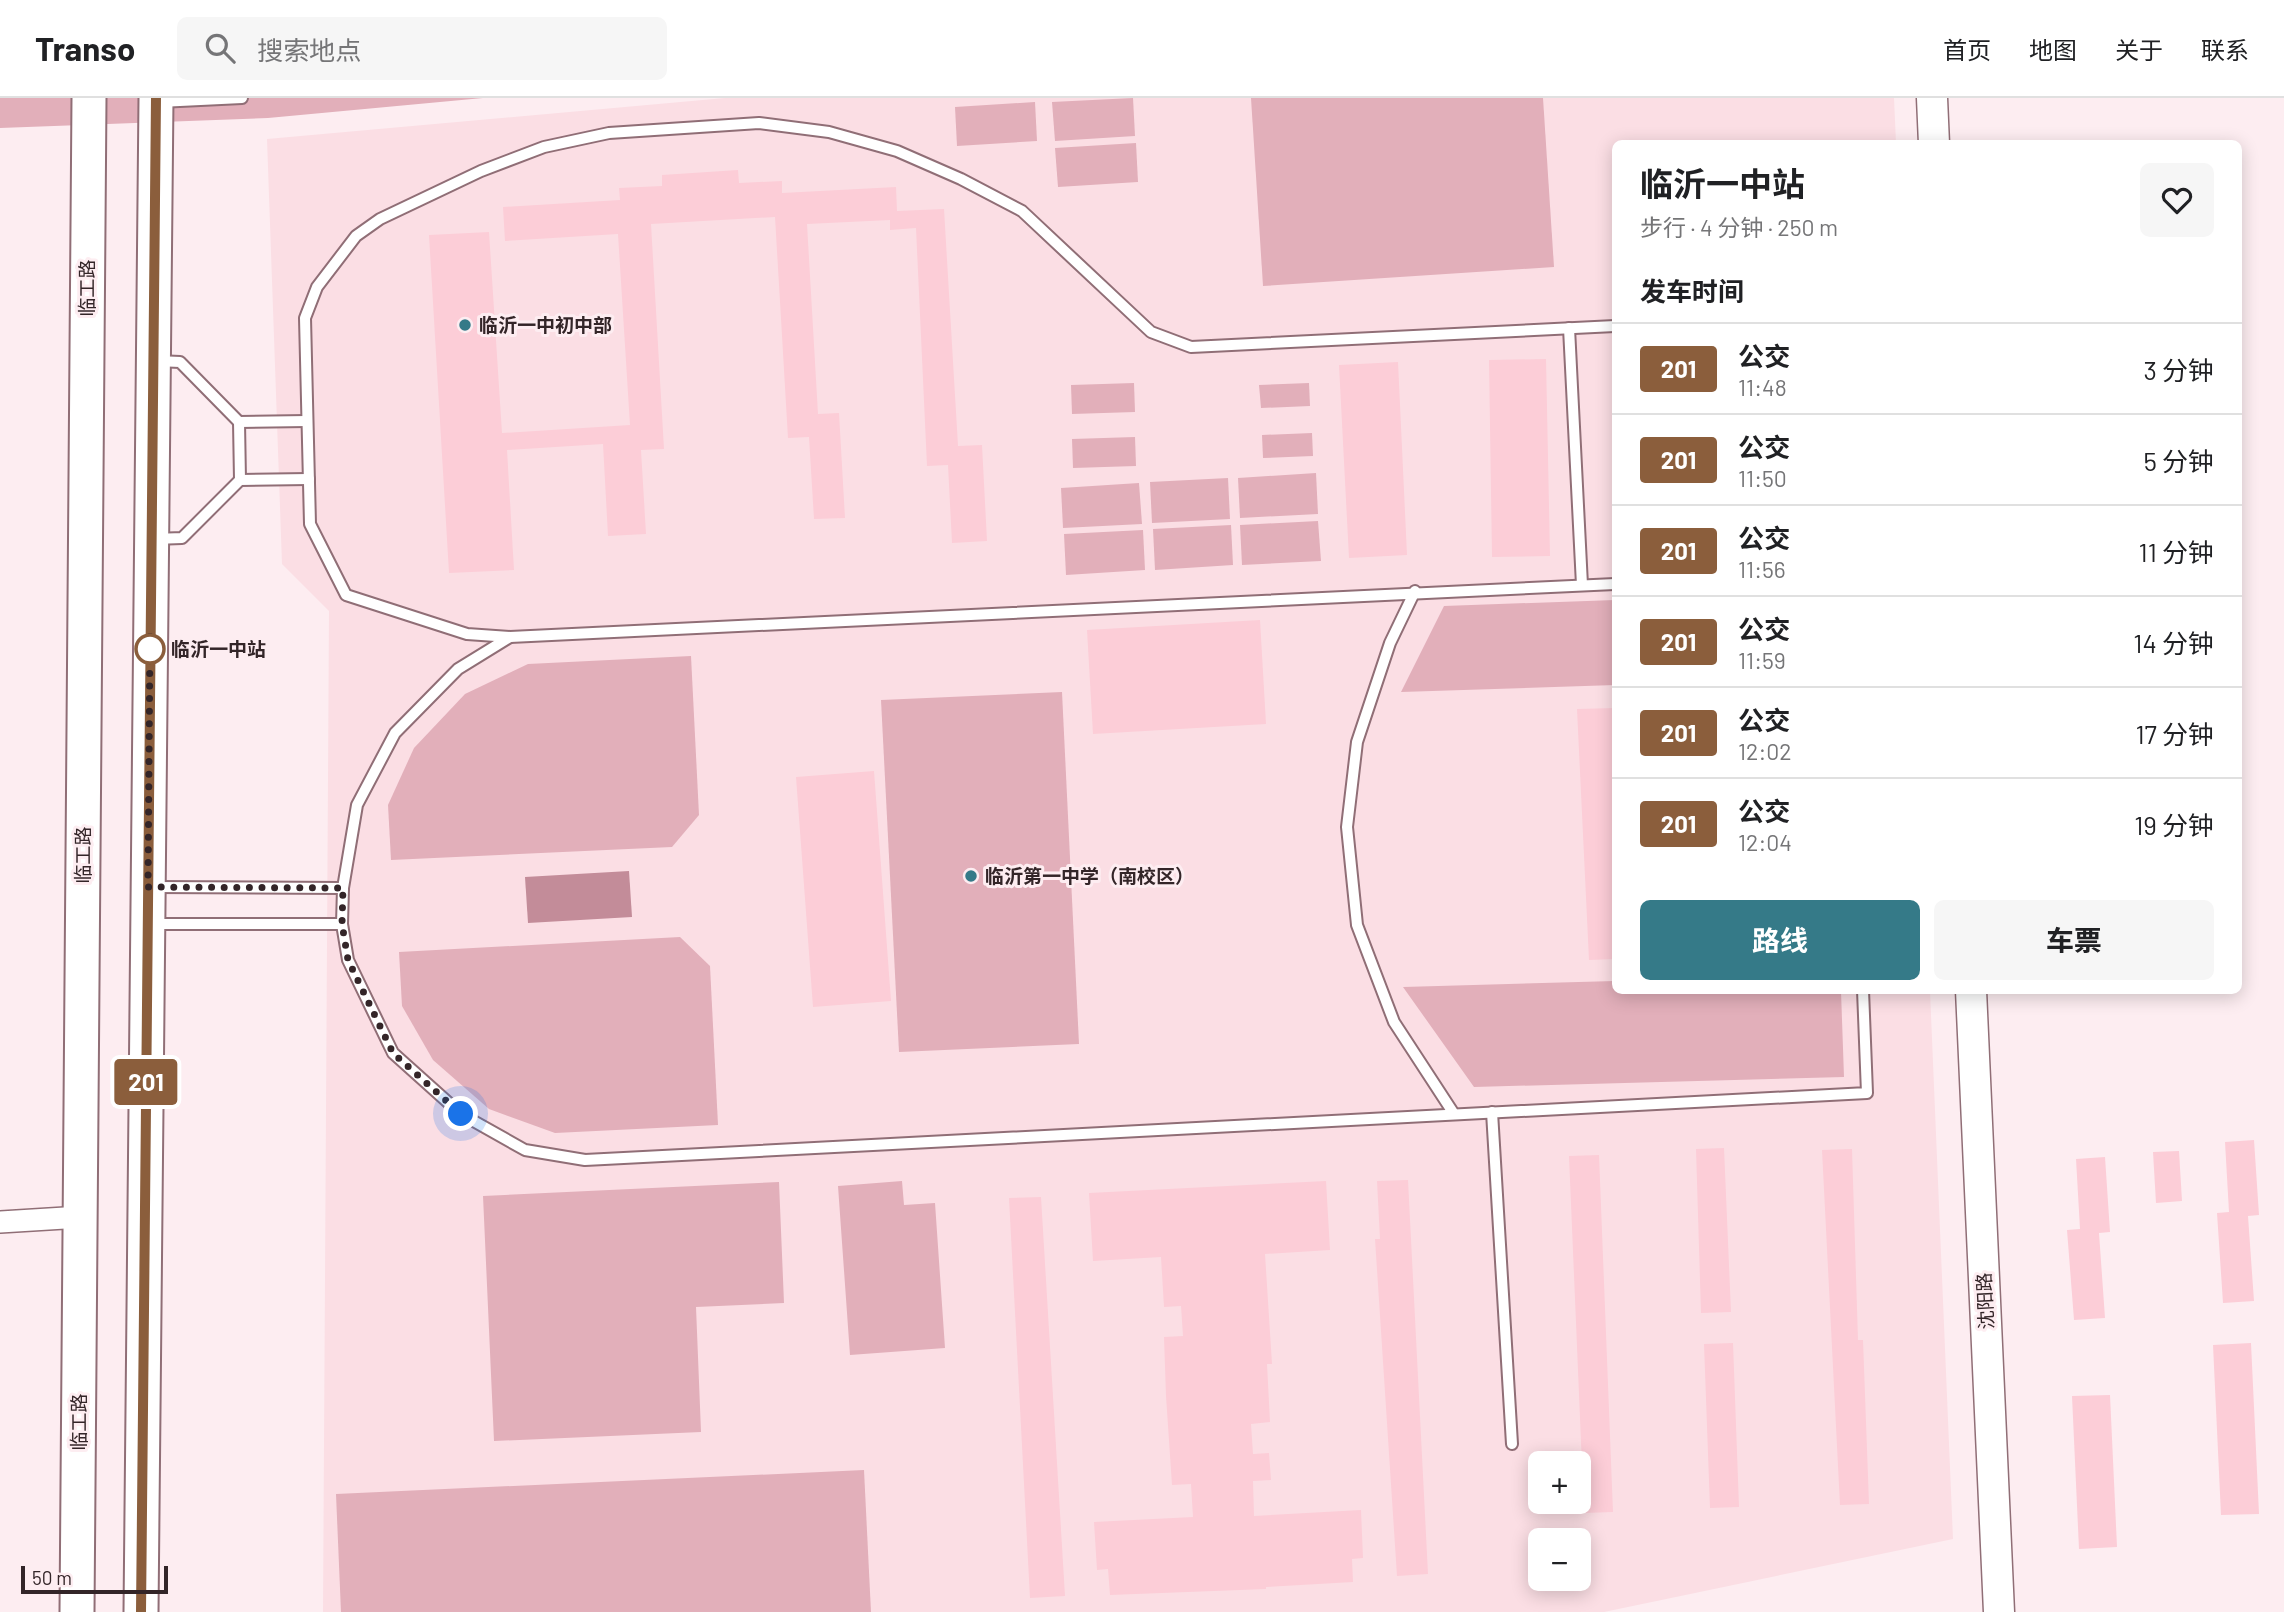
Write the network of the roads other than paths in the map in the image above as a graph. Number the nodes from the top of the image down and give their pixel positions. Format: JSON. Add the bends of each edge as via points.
{"nodes":[{"id":1,"x":89,"y":98,"type":"edge"},
{"id":2,"x":243,"y":98,"type":"edge"},
{"id":3,"x":1932,"y":98,"type":"edge"},
{"id":4,"x":156,"y":100,"type":"edge"},
{"id":5,"x":1934,"y":140,"type":"edge"},
{"id":6,"x":1612,"y":326,"type":"edge"},
{"id":7,"x":1569,"y":328,"type":"junction"},
{"id":8,"x":153,"y":361,"type":"junction"},
{"id":9,"x":307,"y":421,"type":"junction"},
{"id":10,"x":239,"y":422,"type":"junction"},
{"id":11,"x":309,"y":479,"type":"junction"},
{"id":12,"x":240,"y":480,"type":"junction"},
{"id":13,"x":151,"y":540,"type":"junction"},
{"id":14,"x":1612,"y":583,"type":"edge"},
{"id":15,"x":1582,"y":585,"type":"junction"},
{"id":16,"x":1415,"y":591,"type":"junction"},
{"id":17,"x":510,"y":637,"type":"junction"},
{"id":18,"x":148,"y":887,"type":"junction"},
{"id":19,"x":343,"y":888,"type":"junction"},
{"id":20,"x":148,"y":924,"type":"junction"},
{"id":21,"x":342,"y":924,"type":"junction"},
{"id":22,"x":1863,"y":994,"type":"edge"},
{"id":23,"x":1971,"y":994,"type":"edge"},
{"id":24,"x":1492,"y":1112,"type":"junction"},
{"id":25,"x":1454,"y":1114,"type":"junction"},
{"id":26,"x":80,"y":1217,"type":"junction"},
{"id":27,"x":0,"y":1222,"type":"edge"},
{"id":28,"x":1512,"y":1444,"type":"dead end"},
{"id":29,"x":77,"y":1612,"type":"edge"},
{"id":30,"x":141,"y":1612,"type":"edge"},
{"id":31,"x":1999,"y":1612,"type":"edge"}],
"edges":[{"from":1,"to":26,"type":"main road","name":"临工路"},
{"from":2,"to":4,"type":"lane"},
{"from":3,"to":5,"type":"street"},
{"from":4,"to":8,"type":"main road"},
{"from":6,"to":7,"type":"lane"},
{"from":7,"to":9,"type":"lane","via":[[1191,347],[1151,332],[1022,211],[897,151],[830,132],[760,124],[608,133],[544,147],[481,171],[380,219],[356,236],[317,287],[305,318]]},
{"from":7,"to":15,"type":"lane"},
{"from":8,"to":10,"type":"lane","via":[[180,362]]},
{"from":8,"to":13,"type":"main road"},
{"from":9,"to":10,"type":"lane"},
{"from":9,"to":11,"type":"lane"},
{"from":10,"to":12,"type":"lane"},
{"from":11,"to":12,"type":"lane"},
{"from":11,"to":17,"type":"lane","via":[[310,524],[346,595],[467,634]]},
{"from":12,"to":13,"type":"lane","via":[[182,538]]},
{"from":13,"to":18,"type":"main road"},
{"from":14,"to":15,"type":"lane"},
{"from":15,"to":16,"type":"lane"},
{"from":16,"to":17,"type":"lane"},
{"from":16,"to":25,"type":"lane","via":[[1390,643],[1357,742],[1347,827],[1357,925],[1394,1022]]},
{"from":17,"to":19,"type":"lane","via":[[458,669],[395,733],[357,805]]},
{"from":18,"to":19,"type":"lane"},
{"from":18,"to":20,"type":"main road"},
{"from":19,"to":21,"type":"lane"},
{"from":20,"to":21,"type":"lane"},
{"from":20,"to":30,"type":"main road"},
{"from":21,"to":25,"type":"lane","via":[[348,960],[393,1053],[461,1114],[525,1150],[585,1160]]},
{"from":22,"to":24,"type":"lane","via":[[1867,1093]]},
{"from":23,"to":31,"type":"street","name":"沈阳路"},
{"from":24,"to":25,"type":"lane"},
{"from":24,"to":28,"type":"lane"},
{"from":26,"to":27,"type":"street"},
{"from":26,"to":29,"type":"main road","name":"临工路"}]}
